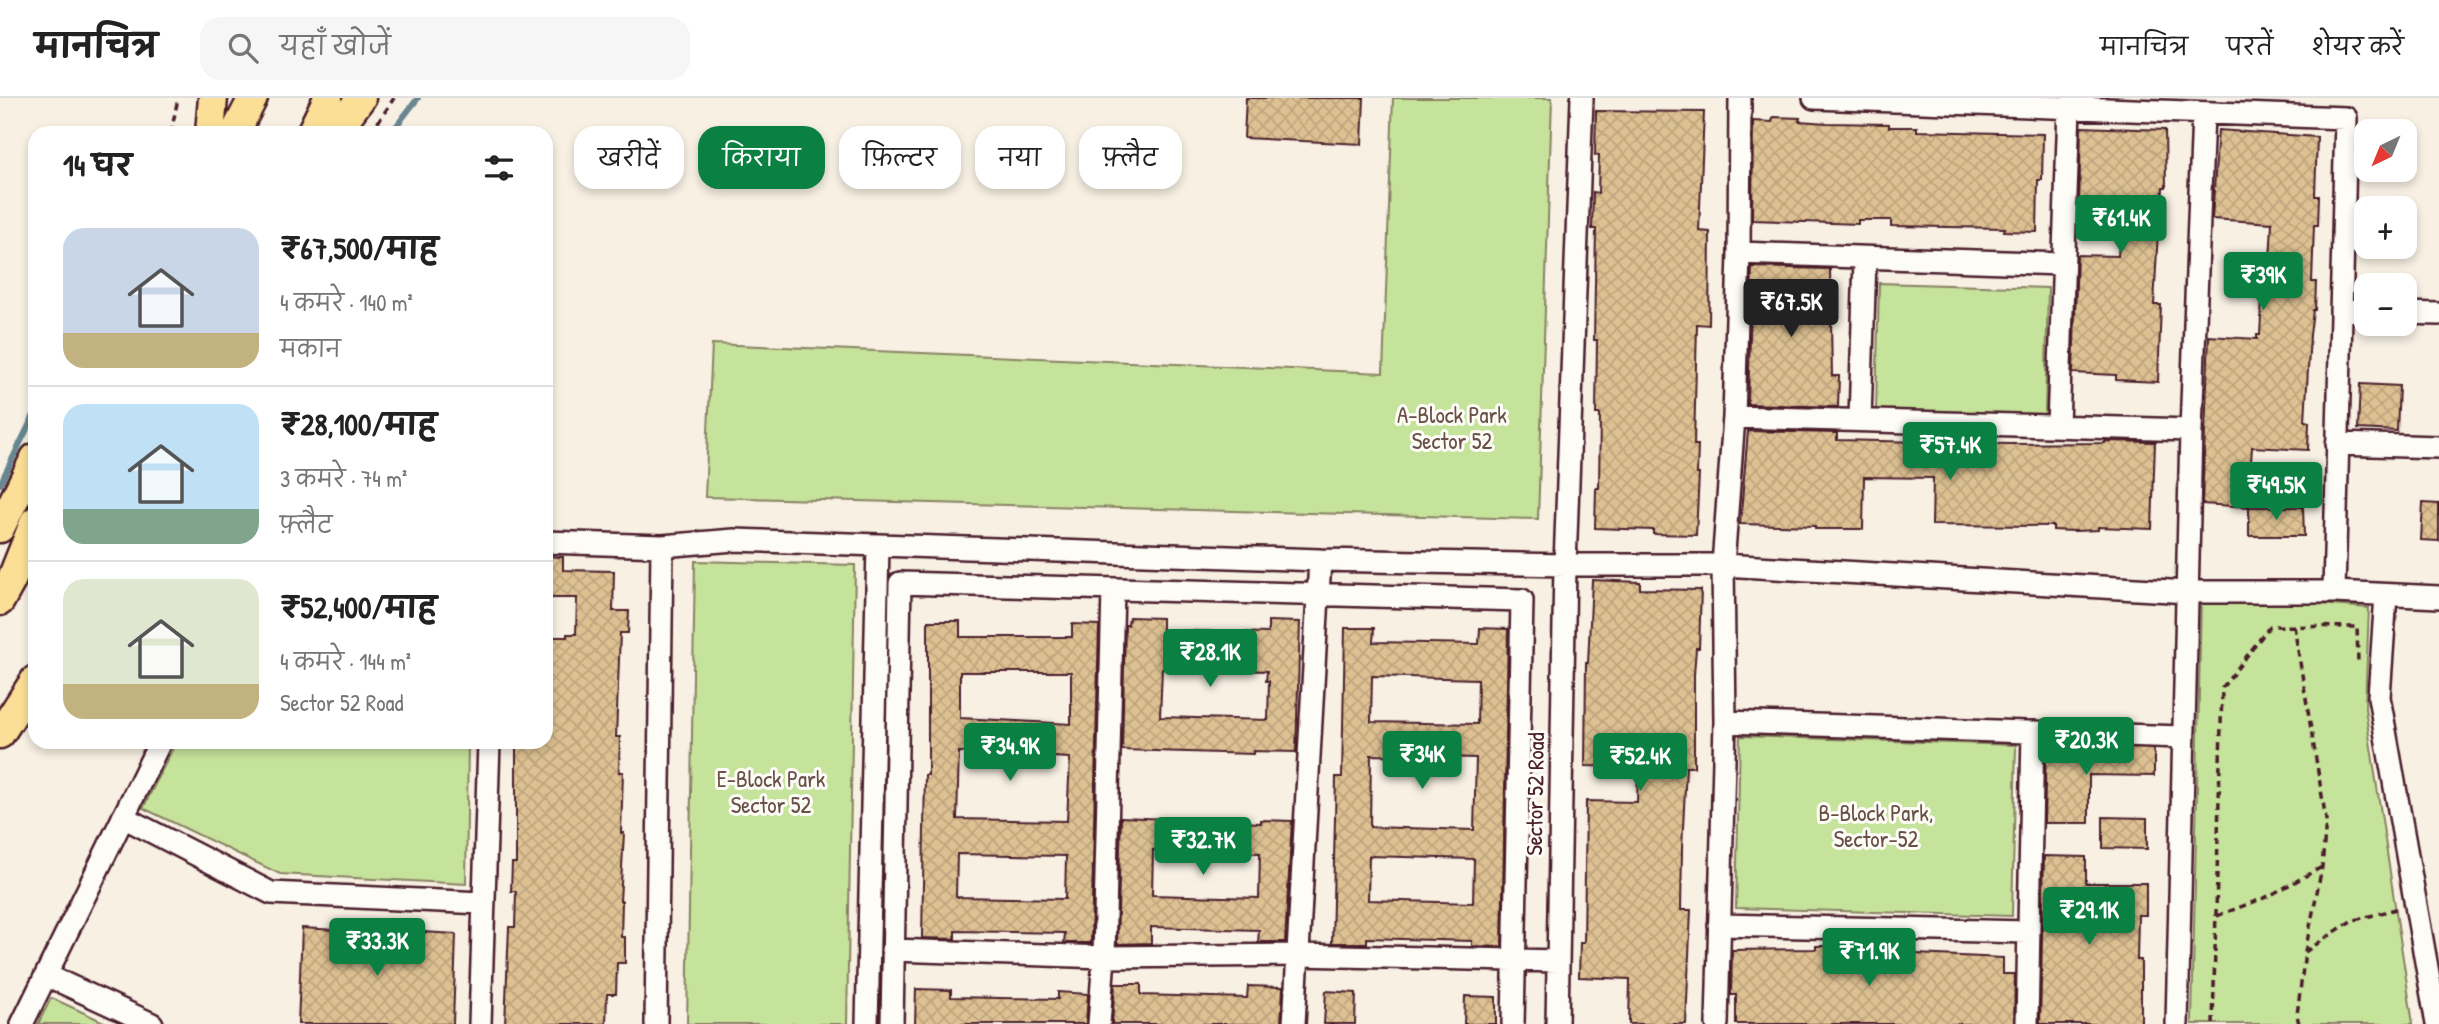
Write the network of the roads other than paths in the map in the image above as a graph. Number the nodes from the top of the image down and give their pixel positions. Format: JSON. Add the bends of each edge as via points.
{"nodes":[{"id":1,"x":213,"y":98,"type":"edge"},
{"id":2,"x":253,"y":98,"type":"edge"},
{"id":3,"x":328,"y":98,"type":"edge"},
{"id":4,"x":361,"y":98,"type":"edge"},
{"id":5,"x":1582,"y":98,"type":"edge"},
{"id":6,"x":1741,"y":98,"type":"edge"},
{"id":7,"x":1814,"y":98,"type":"edge"},
{"id":8,"x":2069,"y":108,"type":"junction"},
{"id":9,"x":2203,"y":113,"type":"junction"},
{"id":10,"x":211,"y":126,"type":"edge"},
{"id":11,"x":239,"y":126,"type":"edge"},
{"id":12,"x":314,"y":126,"type":"edge"},
{"id":13,"x":340,"y":126,"type":"edge"},
{"id":14,"x":1740,"y":253,"type":"junction"},
{"id":15,"x":1865,"y":258,"type":"junction"},
{"id":16,"x":2063,"y":264,"type":"junction"},
{"id":17,"x":2341,"y":310,"type":"junction"},
{"id":18,"x":2354,"y":311,"type":"edge"},
{"id":19,"x":2417,"y":313,"type":"edge"},
{"id":20,"x":2439,"y":314,"type":"edge"},
{"id":21,"x":1734,"y":417,"type":"junction"},
{"id":22,"x":1860,"y":421,"type":"junction"},
{"id":23,"x":2058,"y":426,"type":"junction"},
{"id":24,"x":2191,"y":430,"type":"junction"},
{"id":25,"x":2337,"y":444,"type":"junction"},
{"id":26,"x":2439,"y":447,"type":"edge"},
{"id":27,"x":28,"y":472,"type":"edge"},
{"id":28,"x":0,"y":528,"type":"edge"},
{"id":29,"x":28,"y":538,"type":"edge"},
{"id":30,"x":553,"y":542,"type":"edge"},
{"id":31,"x":878,"y":546,"type":"junction"},
{"id":32,"x":662,"y":547,"type":"junction"},
{"id":33,"x":1320,"y":560,"type":"junction"},
{"id":34,"x":1564,"y":565,"type":"junction"},
{"id":35,"x":1723,"y":565,"type":"junction"},
{"id":36,"x":1113,"y":589,"type":"junction"},
{"id":37,"x":2188,"y":592,"type":"junction"},
{"id":38,"x":2334,"y":592,"type":"junction"},
{"id":39,"x":1319,"y":595,"type":"junction"},
{"id":40,"x":2386,"y":595,"type":"junction"},
{"id":41,"x":2439,"y":597,"type":"edge"},
{"id":42,"x":0,"y":601,"type":"edge"},
{"id":43,"x":28,"y":691,"type":"edge"},
{"id":44,"x":1725,"y":722,"type":"junction"},
{"id":45,"x":2033,"y":732,"type":"junction"},
{"id":46,"x":0,"y":734,"type":"edge"},
{"id":47,"x":2182,"y":737,"type":"junction"},
{"id":48,"x":157,"y":749,"type":"edge"},
{"id":49,"x":489,"y":749,"type":"edge"},
{"id":50,"x":123,"y":817,"type":"junction"},
{"id":51,"x":482,"y":904,"type":"junction"},
{"id":52,"x":1719,"y":925,"type":"junction"},
{"id":53,"x":2028,"y":932,"type":"junction"},
{"id":54,"x":892,"y":950,"type":"junction"},
{"id":55,"x":1298,"y":955,"type":"junction"},
{"id":56,"x":1104,"y":957,"type":"junction"},
{"id":57,"x":1514,"y":961,"type":"junction"},
{"id":58,"x":1558,"y":961,"type":"junction"},
{"id":59,"x":46,"y":975,"type":"junction"},
{"id":60,"x":22,"y":1024,"type":"edge"},
{"id":61,"x":152,"y":1024,"type":"edge"},
{"id":62,"x":480,"y":1024,"type":"edge"},
{"id":63,"x":656,"y":1024,"type":"edge"},
{"id":64,"x":867,"y":1024,"type":"edge"},
{"id":65,"x":892,"y":1024,"type":"edge"},
{"id":66,"x":1099,"y":1024,"type":"edge"},
{"id":67,"x":1294,"y":1024,"type":"edge"},
{"id":68,"x":1513,"y":1024,"type":"edge"},
{"id":69,"x":1557,"y":1024,"type":"edge"},
{"id":70,"x":1717,"y":1024,"type":"edge"},
{"id":71,"x":2026,"y":1024,"type":"edge"},
{"id":72,"x":2177,"y":1024,"type":"edge"},
{"id":73,"x":2437,"y":1024,"type":"edge"}],
"edges":[{"from":1,"to":10,"type":"main road"},
{"from":2,"to":11,"type":"main road"},
{"from":3,"to":12,"type":"main road"},
{"from":4,"to":13,"type":"main road"},
{"from":5,"to":34,"type":"street","name":"Sector 52 Road"},
{"from":6,"to":14,"type":"street"},
{"from":7,"to":8,"type":"street"},
{"from":8,"to":9,"type":"street"},
{"from":8,"to":16,"type":"street"},
{"from":9,"to":17,"type":"street","via":[[2346,118]]},
{"from":9,"to":24,"type":"street"},
{"from":14,"to":15,"type":"street"},
{"from":14,"to":21,"type":"street"},
{"from":15,"to":16,"type":"street"},
{"from":15,"to":22,"type":"street"},
{"from":16,"to":23,"type":"street"},
{"from":17,"to":18,"type":"street"},
{"from":17,"to":25,"type":"street"},
{"from":19,"to":20,"type":"street"},
{"from":21,"to":22,"type":"street"},
{"from":21,"to":35,"type":"street"},
{"from":22,"to":23,"type":"street"},
{"from":23,"to":24,"type":"street"},
{"from":24,"to":37,"type":"street"},
{"from":25,"to":26,"type":"street"},
{"from":25,"to":38,"type":"street"},
{"from":27,"to":28,"type":"main road"},
{"from":29,"to":42,"type":"main road"},
{"from":30,"to":32,"type":"street"},
{"from":31,"to":32,"type":"street","via":[[734,540]]},
{"from":31,"to":33,"type":"street"},
{"from":31,"to":64,"type":"street"},
{"from":32,"to":63,"type":"street"},
{"from":33,"to":34,"type":"street"},
{"from":33,"to":39,"type":"street"},
{"from":34,"to":35,"type":"street"},
{"from":34,"to":58,"type":"street","name":"Sector 52 Road"},
{"from":35,"to":37,"type":"street"},
{"from":35,"to":44,"type":"street"},
{"from":36,"to":39,"type":"street"},
{"from":36,"to":54,"type":"street","via":[[900,583]]},
{"from":36,"to":56,"type":"street"},
{"from":37,"to":38,"type":"street"},
{"from":37,"to":47,"type":"street"},
{"from":38,"to":40,"type":"street"},
{"from":39,"to":55,"type":"street"},
{"from":39,"to":57,"type":"street","via":[[1522,600]]},
{"from":40,"to":41,"type":"street"},
{"from":40,"to":73,"type":"street","via":[[2379,697]]},
{"from":43,"to":46,"type":"main road"},
{"from":44,"to":45,"type":"street"},
{"from":44,"to":52,"type":"street"},
{"from":45,"to":47,"type":"street"},
{"from":45,"to":53,"type":"street"},
{"from":47,"to":72,"type":"street"},
{"from":48,"to":50,"type":"street"},
{"from":49,"to":51,"type":"street"},
{"from":50,"to":51,"type":"street","via":[[271,893]]},
{"from":50,"to":59,"type":"street"},
{"from":51,"to":62,"type":"street"},
{"from":52,"to":53,"type":"street"},
{"from":52,"to":70,"type":"street"},
{"from":53,"to":71,"type":"street"},
{"from":54,"to":56,"type":"street"},
{"from":54,"to":65,"type":"street"},
{"from":55,"to":56,"type":"street"},
{"from":55,"to":57,"type":"street"},
{"from":55,"to":67,"type":"street"},
{"from":56,"to":66,"type":"street"},
{"from":57,"to":58,"type":"street"},
{"from":57,"to":68,"type":"street"},
{"from":58,"to":69,"type":"street","name":"Sector 52 Road"},
{"from":59,"to":60,"type":"street"},
{"from":59,"to":61,"type":"street"}]}
